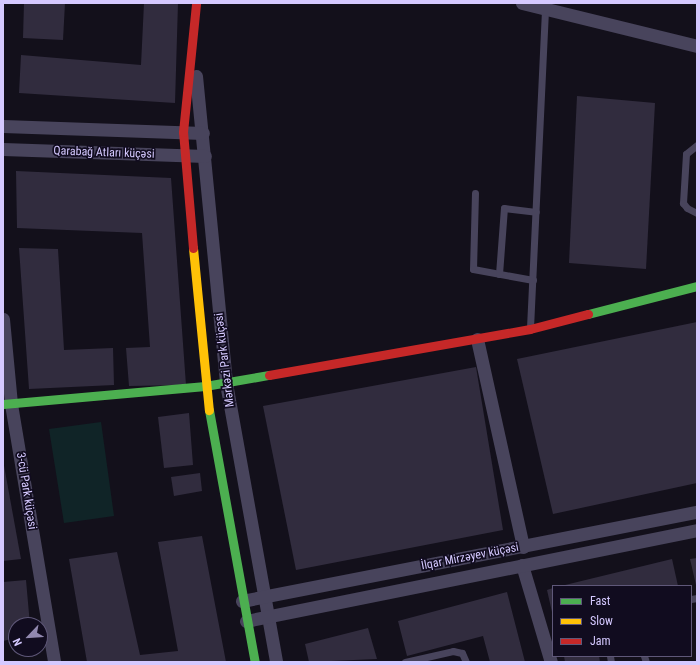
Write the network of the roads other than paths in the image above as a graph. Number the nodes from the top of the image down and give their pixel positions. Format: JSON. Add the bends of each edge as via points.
{"nodes":[{"id":1,"x":196,"y":3,"type":"edge"},
{"id":2,"x":522,"y":3,"type":"edge"},
{"id":3,"x":545,"y":9,"type":"junction"},
{"id":4,"x":697,"y":46,"type":"edge"},
{"id":5,"x":193,"y":56,"type":"junction"},
{"id":6,"x":3,"y":126,"type":"edge"},
{"id":7,"x":184,"y":132,"type":"junction"},
{"id":8,"x":203,"y":133,"type":"junction"},
{"id":9,"x":697,"y":145,"type":"edge"},
{"id":10,"x":3,"y":149,"type":"edge"},
{"id":11,"x":186,"y":156,"type":"junction"},
{"id":12,"x":205,"y":156,"type":"junction"},
{"id":13,"x":475,"y":193,"type":"dead end"},
{"id":14,"x":536,"y":212,"type":"junction"},
{"id":15,"x":697,"y":213,"type":"edge"},
{"id":16,"x":499,"y":274,"type":"junction"},
{"id":17,"x":533,"y":280,"type":"junction"},
{"id":18,"x":697,"y":286,"type":"edge"},
{"id":19,"x":3,"y":319,"type":"edge"},
{"id":20,"x":530,"y":329,"type":"junction"},
{"id":21,"x":477,"y":339,"type":"junction"},
{"id":22,"x":226,"y":383,"type":"junction"},
{"id":23,"x":205,"y":386,"type":"junction"},
{"id":24,"x":7,"y":404,"type":"edge"},
{"id":25,"x":697,"y":512,"type":"edge"},
{"id":26,"x":697,"y":530,"type":"edge"},
{"id":27,"x":523,"y":547,"type":"junction"},
{"id":28,"x":522,"y":565,"type":"junction"},
{"id":29,"x":263,"y":598,"type":"junction"},
{"id":30,"x":242,"y":601,"type":"junction"},
{"id":31,"x":266,"y":616,"type":"junction"},
{"id":32,"x":246,"y":621,"type":"junction"},
{"id":33,"x":54,"y":662,"type":"edge"},
{"id":34,"x":255,"y":662,"type":"edge"},
{"id":35,"x":276,"y":662,"type":"edge"},
{"id":36,"x":405,"y":662,"type":"edge"},
{"id":37,"x":466,"y":662,"type":"edge"},
{"id":38,"x":551,"y":662,"type":"edge"}],
"edges":[{"from":1,"to":5,"type":"street","name":"Mərkəzi Park küçəsi"},
{"from":2,"to":3,"type":"street"},
{"from":3,"to":4,"type":"street"},
{"from":3,"to":14,"type":"lane"},
{"from":5,"to":7,"type":"street","name":"Mərkəzi Park küçəsi"},
{"from":5,"to":8,"type":"street","name":"Mərkəzi Park küçəsi"},
{"from":6,"to":7,"type":"street","name":"Qarabağ Atları küçəsi"},
{"from":7,"to":8,"type":"street","name":"Qarabağ Atları küçəsi"},
{"from":7,"to":11,"type":"street","name":"Mərkəzi Park küçəsi"},
{"from":8,"to":12,"type":"street","name":"Mərkəzi Park küçəsi"},
{"from":9,"to":15,"type":"lane","via":[[686,154],[683,203],[686,208]]},
{"from":10,"to":11,"type":"street","name":"Qarabağ Atları küçəsi"},
{"from":11,"to":12,"type":"street","name":"Qarabağ Atları küçəsi"},
{"from":11,"to":23,"type":"street","name":"Mərkəzi Park küçəsi"},
{"from":12,"to":22,"type":"street","name":"Mərkəzi Park küçəsi"},
{"from":13,"to":16,"type":"lane","via":[[473,268]]},
{"from":14,"to":16,"type":"lane","via":[[504,208]]},
{"from":14,"to":17,"type":"lane"},
{"from":16,"to":17,"type":"lane"},
{"from":17,"to":20,"type":"lane"},
{"from":18,"to":20,"type":"street"},
{"from":19,"to":24,"type":"street","name":"3-cü Park küçəsi"},
{"from":20,"to":21,"type":"street"},
{"from":21,"to":22,"type":"street"},
{"from":21,"to":27,"type":"street"},
{"from":22,"to":23,"type":"street"},
{"from":22,"to":29,"type":"street","name":"Mərkəzi Park küçəsi"},
{"from":23,"to":24,"type":"street"},
{"from":23,"to":30,"type":"street","name":"Mərkəzi Park küçəsi"},
{"from":24,"to":33,"type":"street","name":"3-cü Park küçəsi"},
{"from":25,"to":27,"type":"street","name":"İlqar Mirzəyev küçəsi"},
{"from":26,"to":28,"type":"street","name":"İlqar Mirzəyev küçəsi"},
{"from":27,"to":29,"type":"street","name":"İlqar Mirzəyev küçəsi"},
{"from":28,"to":31,"type":"street","name":"İlqar Mirzəyev küçəsi"},
{"from":28,"to":38,"type":"street"},
{"from":29,"to":30,"type":"street","name":"İlqar Mirzəyev küçəsi"},
{"from":29,"to":31,"type":"street","name":"Mərkəzi Park küçəsi"},
{"from":30,"to":32,"type":"street","name":"Mərkəzi Park küçəsi"},
{"from":31,"to":32,"type":"street","name":"İlqar Mirzəyev küçəsi"},
{"from":31,"to":35,"type":"street","name":"Mərkəzi Park küçəsi"},
{"from":32,"to":34,"type":"street","name":"Mərkəzi Park küçəsi"},
{"from":36,"to":37,"type":"lane","via":[[453,651],[462,653]]}]}
